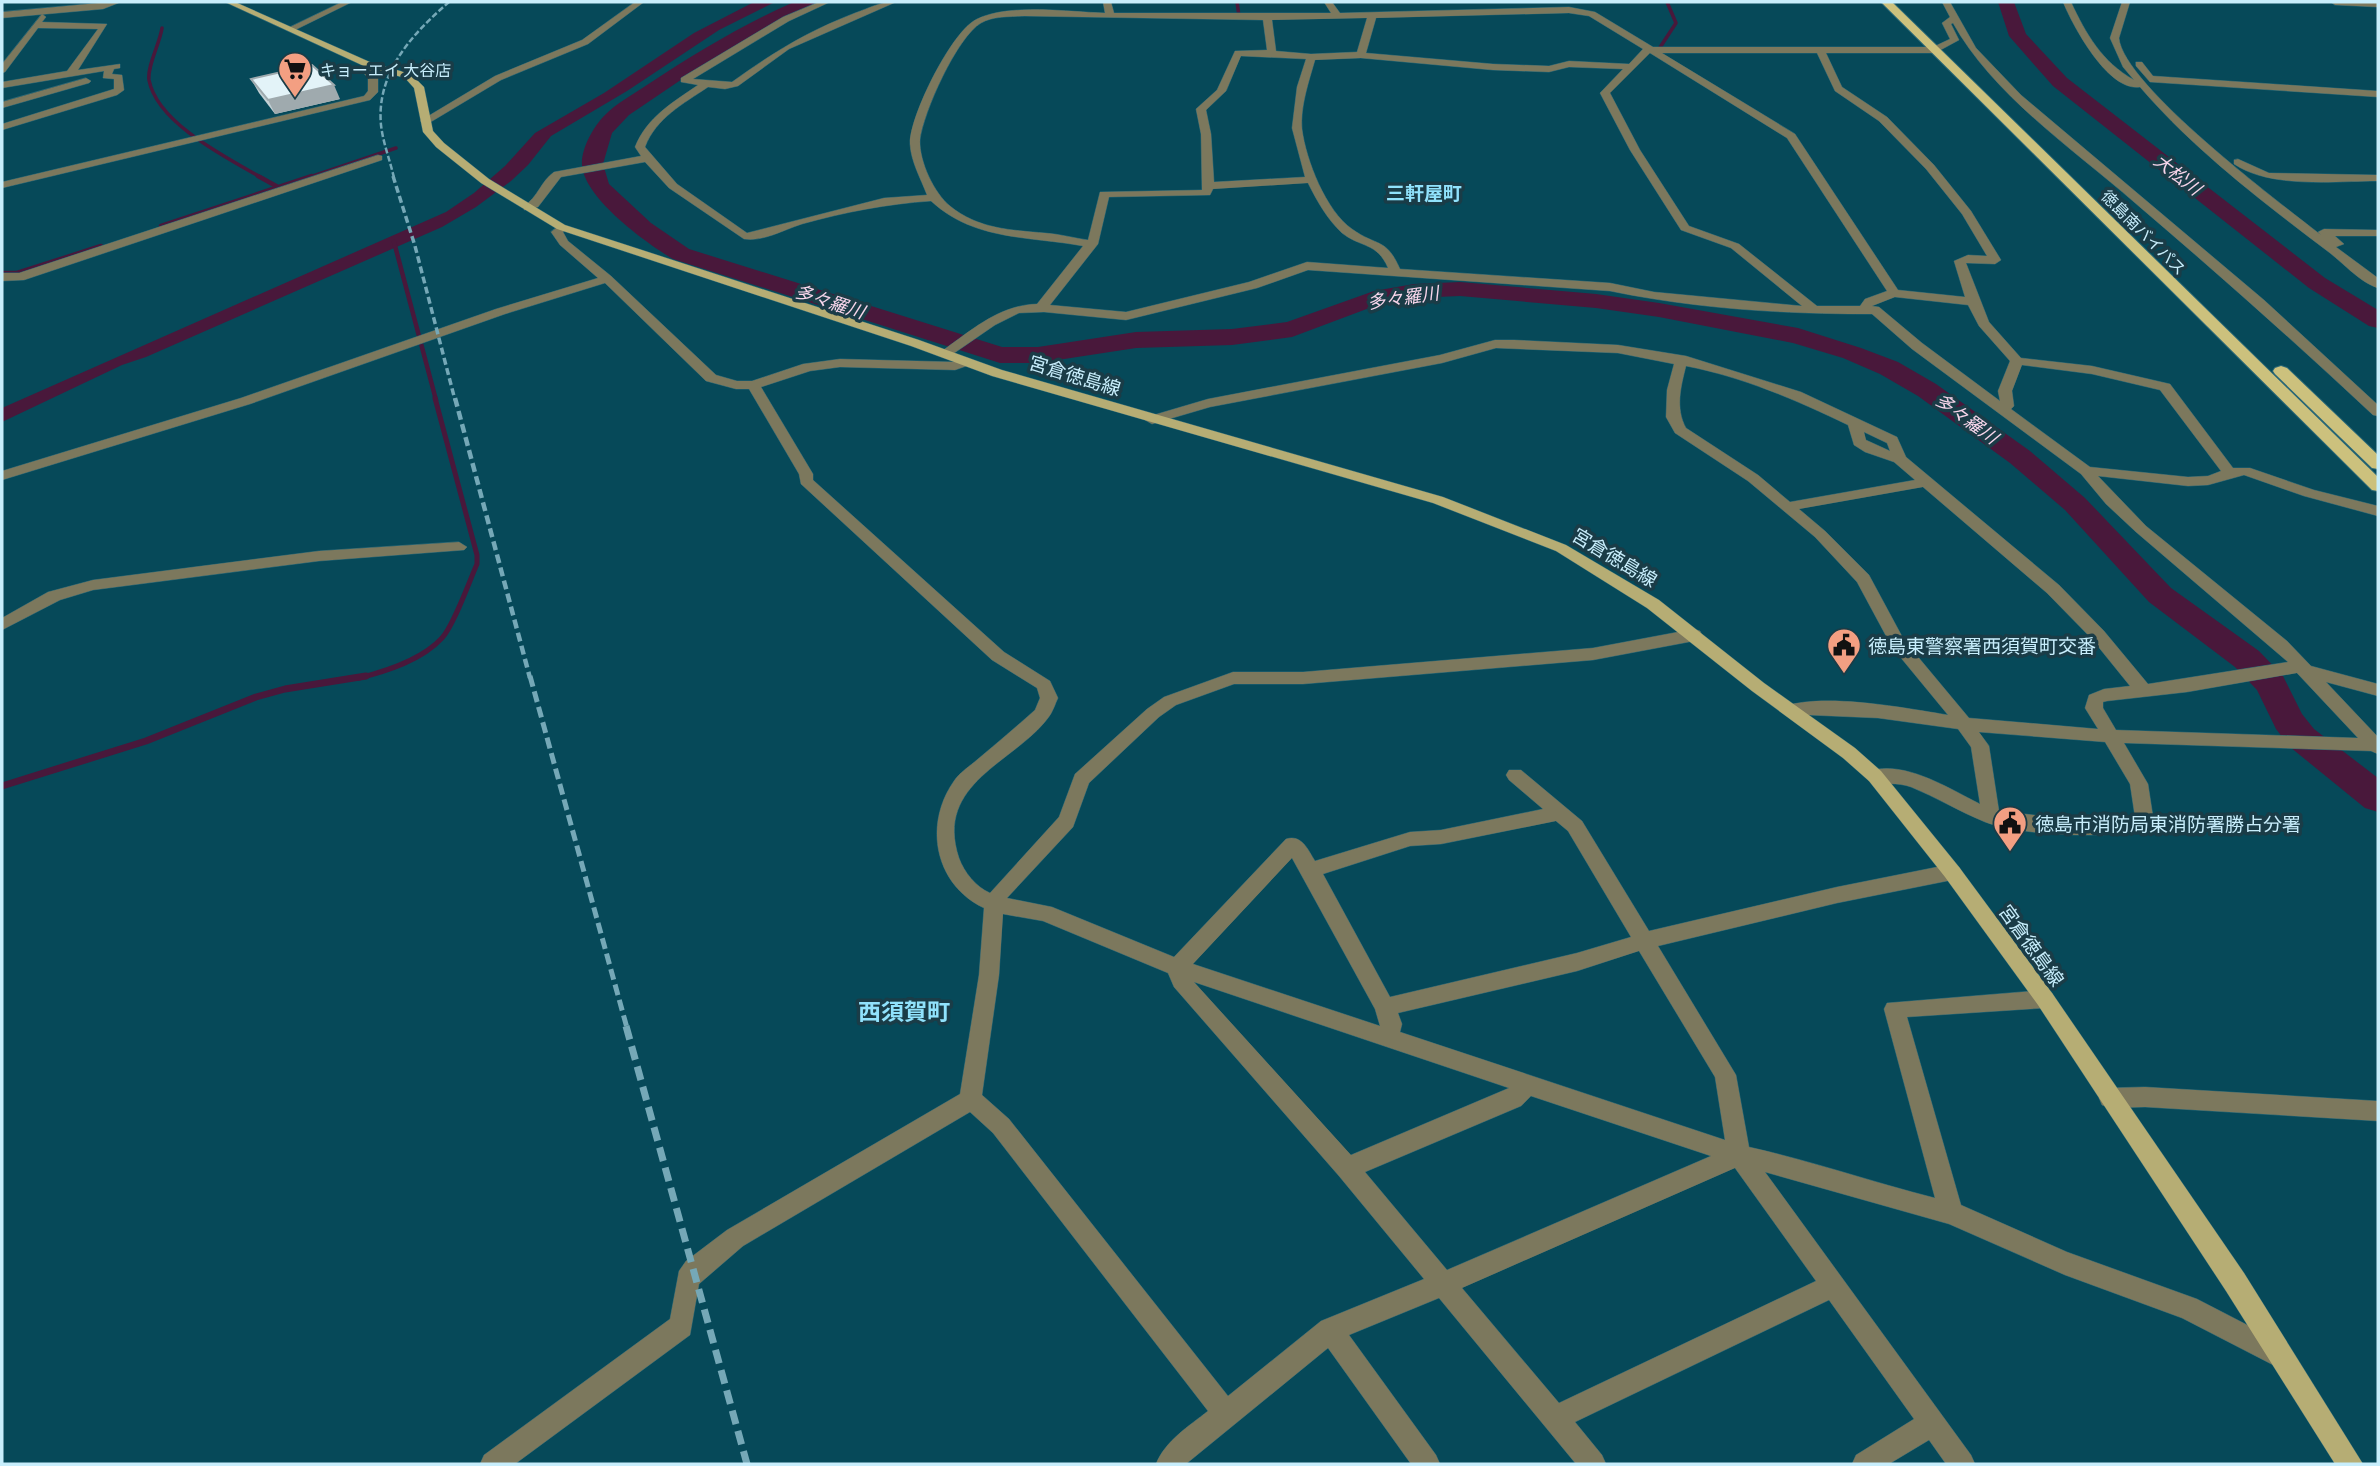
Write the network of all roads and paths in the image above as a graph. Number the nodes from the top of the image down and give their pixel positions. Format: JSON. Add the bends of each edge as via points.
{"nodes":[{"id":1,"x":58,"y":2,"type":"edge"},
{"id":2,"x":117,"y":2,"type":"edge"},
{"id":3,"x":229,"y":2,"type":"edge"},
{"id":4,"x":348,"y":2,"type":"edge"},
{"id":5,"x":640,"y":2,"type":"edge"},
{"id":6,"x":827,"y":2,"type":"edge"},
{"id":7,"x":892,"y":2,"type":"edge"},
{"id":8,"x":1107,"y":2,"type":"edge"},
{"id":9,"x":1328,"y":2,"type":"edge"},
{"id":10,"x":1886,"y":2,"type":"edge"},
{"id":11,"x":1900,"y":2,"type":"edge"},
{"id":12,"x":1946,"y":2,"type":"edge"},
{"id":13,"x":2067,"y":2,"type":"edge"},
{"id":14,"x":2126,"y":2,"type":"edge"},
{"id":15,"x":2335,"y":2,"type":"edge"},
{"id":16,"x":2378,"y":4,"type":"edge"},
{"id":17,"x":839,"y":5,"type":"dead end"},
{"id":18,"x":852,"y":9,"type":"dead end"},
{"id":19,"x":48,"y":11,"type":"junction"},
{"id":20,"x":864,"y":12,"type":"junction"},
{"id":21,"x":14,"y":13,"type":"junction"},
{"id":22,"x":2,"y":15,"type":"edge"},
{"id":23,"x":1110,"y":16,"type":"junction"},
{"id":24,"x":1337,"y":16,"type":"junction"},
{"id":25,"x":1372,"y":16,"type":"junction"},
{"id":26,"x":1267,"y":17,"type":"junction"},
{"id":27,"x":1954,"y":19,"type":"junction"},
{"id":28,"x":36,"y":25,"type":"junction"},
{"id":29,"x":290,"y":29,"type":"junction"},
{"id":30,"x":2,"y":30,"type":"edge"},
{"id":31,"x":1940,"y":47,"type":"junction"},
{"id":32,"x":1648,"y":50,"type":"junction"},
{"id":33,"x":1820,"y":50,"type":"junction"},
{"id":34,"x":1272,"y":53,"type":"junction"},
{"id":35,"x":1362,"y":55,"type":"junction"},
{"id":36,"x":2120,"y":56,"type":"junction"},
{"id":37,"x":1311,"y":57,"type":"junction"},
{"id":38,"x":369,"y":65,"type":"junction"},
{"id":39,"x":1630,"y":67,"type":"junction"},
{"id":40,"x":112,"y":69,"type":"junction"},
{"id":41,"x":2,"y":70,"type":"edge"},
{"id":42,"x":70,"y":74,"type":"junction"},
{"id":43,"x":706,"y":84,"type":"junction"},
{"id":44,"x":2,"y":85,"type":"edge"},
{"id":45,"x":2147,"y":89,"type":"junction"},
{"id":46,"x":2378,"y":94,"type":"edge"},
{"id":47,"x":2,"y":105,"type":"edge"},
{"id":48,"x":425,"y":121,"type":"junction"},
{"id":49,"x":2,"y":127,"type":"edge"},
{"id":50,"x":2204,"y":143,"type":"junction"},
{"id":51,"x":378,"y":158,"type":"dead end"},
{"id":52,"x":647,"y":158,"type":"junction"},
{"id":53,"x":2378,"y":178,"type":"edge"},
{"id":54,"x":1311,"y":180,"type":"junction"},
{"id":55,"x":2,"y":185,"type":"edge"},
{"id":56,"x":1209,"y":186,"type":"junction"},
{"id":57,"x":933,"y":198,"type":"junction"},
{"id":58,"x":528,"y":208,"type":"junction"},
{"id":59,"x":561,"y":227,"type":"junction"},
{"id":60,"x":2378,"y":233,"type":"edge"},
{"id":61,"x":1091,"y":244,"type":"junction"},
{"id":62,"x":2357,"y":268,"type":"junction"},
{"id":63,"x":1395,"y":271,"type":"junction"},
{"id":64,"x":2,"y":278,"type":"edge"},
{"id":65,"x":607,"y":279,"type":"junction"},
{"id":66,"x":2378,"y":284,"type":"edge"},
{"id":67,"x":1894,"y":293,"type":"junction"},
{"id":68,"x":1973,"y":302,"type":"junction"},
{"id":69,"x":1865,"y":308,"type":"junction"},
{"id":70,"x":1040,"y":309,"type":"junction"},
{"id":71,"x":1815,"y":311,"type":"junction"},
{"id":72,"x":950,"y":352,"type":"junction"},
{"id":73,"x":1681,"y":359,"type":"junction"},
{"id":74,"x":2017,"y":361,"type":"junction"},
{"id":75,"x":969,"y":363,"type":"junction"},
{"id":76,"x":753,"y":385,"type":"junction"},
{"id":77,"x":2003,"y":409,"type":"junction"},
{"id":78,"x":2378,"y":412,"type":"edge"},
{"id":79,"x":1152,"y":419,"type":"junction"},
{"id":80,"x":2378,"y":464,"type":"edge"},
{"id":81,"x":2086,"y":471,"type":"junction"},
{"id":82,"x":2231,"y":473,"type":"junction"},
{"id":83,"x":2,"y":476,"type":"edge"},
{"id":84,"x":1926,"y":482,"type":"junction"},
{"id":85,"x":2378,"y":486,"type":"edge"},
{"id":86,"x":1787,"y":507,"type":"junction"},
{"id":87,"x":2378,"y":511,"type":"edge"},
{"id":88,"x":459,"y":547,"type":"dead end"},
{"id":89,"x":2,"y":625,"type":"edge"},
{"id":90,"x":1694,"y":635,"type":"junction"},
{"id":91,"x":2304,"y":669,"type":"junction"},
{"id":92,"x":2143,"y":690,"type":"junction"},
{"id":93,"x":2378,"y":690,"type":"edge"},
{"id":94,"x":1791,"y":710,"type":"junction"},
{"id":95,"x":1965,"y":724,"type":"junction"},
{"id":96,"x":2110,"y":736,"type":"junction"},
{"id":97,"x":2377,"y":746,"type":"edge"},
{"id":98,"x":1515,"y":775,"type":"dead end"},
{"id":99,"x":1875,"y":776,"type":"junction"},
{"id":100,"x":1559,"y":813,"type":"junction"},
{"id":101,"x":1991,"y":817,"type":"junction"},
{"id":102,"x":1311,"y":870,"type":"junction"},
{"id":103,"x":1952,"y":872,"type":"junction"},
{"id":104,"x":994,"y":904,"type":"junction"},
{"id":105,"x":1644,"y":941,"type":"junction"},
{"id":106,"x":1177,"y":967,"type":"junction"},
{"id":107,"x":2045,"y":999,"type":"junction"},
{"id":108,"x":1385,"y":1007,"type":"junction"},
{"id":109,"x":1389,"y":1036,"type":"junction"},
{"id":110,"x":1528,"y":1084,"type":"junction"},
{"id":111,"x":2110,"y":1098,"type":"junction"},
{"id":112,"x":970,"y":1100,"type":"junction"},
{"id":113,"x":2378,"y":1111,"type":"edge"},
{"id":114,"x":1739,"y":1155,"type":"junction"},
{"id":115,"x":1347,"y":1168,"type":"junction"},
{"id":116,"x":1951,"y":1213,"type":"junction"},
{"id":117,"x":1443,"y":1284,"type":"junction"},
{"id":118,"x":1833,"y":1286,"type":"junction"},
{"id":119,"x":1329,"y":1330,"type":"junction"},
{"id":120,"x":2283,"y":1358,"type":"junction"},
{"id":121,"x":1226,"y":1414,"type":"junction"},
{"id":122,"x":1555,"y":1418,"type":"junction"},
{"id":123,"x":1932,"y":1423,"type":"junction"},
{"id":124,"x":493,"y":1464,"type":"edge"},
{"id":125,"x":1169,"y":1464,"type":"edge"},
{"id":126,"x":1427,"y":1464,"type":"edge"},
{"id":127,"x":1593,"y":1464,"type":"edge"},
{"id":128,"x":1865,"y":1464,"type":"edge"},
{"id":129,"x":1962,"y":1464,"type":"edge"},
{"id":130,"x":2350,"y":1464,"type":"edge"}],
"edges":[{"from":1,"to":19,"type":"street"},
{"from":2,"to":19,"type":"street"},
{"from":3,"to":29,"type":"main road","name":"宮倉徳島線"},
{"from":4,"to":29,"type":"street"},
{"from":5,"to":48,"type":"street","via":[[585,42],[498,78]]},
{"from":6,"to":17,"type":"street"},
{"from":6,"to":43,"type":"street","via":[[786,19],[684,80]]},
{"from":7,"to":20,"type":"street"},
{"from":8,"to":23,"type":"street"},
{"from":9,"to":24,"type":"street"},
{"from":10,"to":31,"type":"highway","name":"徳島南バイパス"},
{"from":11,"to":31,"type":"highway","name":"徳島南バイパス"},
{"from":12,"to":27,"type":"street"},
{"from":13,"to":45,"type":"street","via":[[2096,57]]},
{"from":14,"to":36,"type":"street","via":[[2115,31]]},
{"from":15,"to":16,"type":"street"},
{"from":18,"to":20,"type":"street"},
{"from":19,"to":21,"type":"street"},
{"from":19,"to":28,"type":"street"},
{"from":20,"to":43,"type":"street","via":[[786,47],[736,84]]},
{"from":21,"to":22,"type":"street"},
{"from":21,"to":30,"type":"street"},
{"from":23,"to":26,"type":"street"},
{"from":23,"to":57,"type":"street","via":[[1002,15],[975,22],[954,46],[917,131],[916,149]]},
{"from":24,"to":25,"type":"street"},
{"from":24,"to":26,"type":"street"},
{"from":25,"to":32,"type":"street","via":[[1578,10]]},
{"from":25,"to":35,"type":"street"},
{"from":26,"to":34,"type":"street"},
{"from":27,"to":31,"type":"street","via":[[1945,23],[1955,40]]},
{"from":27,"to":78,"type":"street","via":[[1972,49],[2018,97],[2260,303]]},
{"from":28,"to":41,"type":"street"},
{"from":28,"to":42,"type":"street","via":[[104,26]]},
{"from":29,"to":38,"type":"main road","name":"宮倉徳島線"},
{"from":31,"to":33,"type":"street"},
{"from":31,"to":80,"type":"highway","name":"徳島南バイパス"},
{"from":31,"to":85,"type":"highway","name":"徳島南バイパス"},
{"from":32,"to":33,"type":"street"},
{"from":32,"to":39,"type":"street"},
{"from":32,"to":67,"type":"street","via":[[1790,136]]},
{"from":33,"to":68,"type":"street","via":[[1838,89],[1883,119],[1946,185],[1995,260],[1960,261]]},
{"from":34,"to":37,"type":"street"},
{"from":34,"to":56,"type":"street","via":[[1238,53],[1221,91],[1201,109]]},
{"from":35,"to":37,"type":"street"},
{"from":35,"to":39,"type":"street","via":[[1493,67]]},
{"from":36,"to":45,"type":"street"},
{"from":36,"to":46,"type":"street","via":[[2137,62],[2150,79]]},
{"from":37,"to":54,"type":"street","via":[[1297,128]]},
{"from":38,"to":48,"type":"main road","name":"宮倉徳島線","via":[[400,72],[415,81]]},
{"from":38,"to":55,"type":"street","via":[[365,69],[373,78],[373,92],[367,98]]},
{"from":39,"to":71,"type":"street","via":[[1605,93],[1680,222],[1695,233],[1735,246]]},
{"from":40,"to":42,"type":"street"},
{"from":40,"to":47,"type":"street"},
{"from":40,"to":49,"type":"street","via":[[119,77],[119,90],[114,93]]},
{"from":42,"to":44,"type":"street"},
{"from":43,"to":52,"type":"street","via":[[651,126],[640,147]]},
{"from":45,"to":50,"type":"street"},
{"from":48,"to":58,"type":"main road","name":"宮倉徳島線","via":[[440,145]]},
{"from":50,"to":53,"type":"street","via":[[2215,144],[2259,174]]},
{"from":50,"to":62,"type":"street"},
{"from":51,"to":64,"type":"street","via":[[20,277]]},
{"from":52,"to":57,"type":"street","via":[[673,186],[744,236],[884,201]]},
{"from":52,"to":58,"type":"street","via":[[552,177],[541,200]]},
{"from":54,"to":56,"type":"street"},
{"from":54,"to":63,"type":"street","via":[[1336,220],[1387,252]]},
{"from":56,"to":61,"type":"street","via":[[1206,193],[1195,194],[1104,194],[1098,231]]},
{"from":57,"to":61,"type":"street","via":[[960,219],[993,232]]},
{"from":58,"to":59,"type":"main road","name":"宮倉徳島線"},
{"from":59,"to":65,"type":"street","via":[[557,232],[564,243]]},
{"from":59,"to":72,"type":"main road","name":"宮倉徳島線"},
{"from":60,"to":62,"type":"street","via":[[2325,232],[2364,267]]},
{"from":61,"to":70,"type":"street"},
{"from":62,"to":66,"type":"street"},
{"from":63,"to":70,"type":"street","via":[[1320,265],[1297,268],[1253,285],[1126,316]]},
{"from":63,"to":71,"type":"street","via":[[1610,287],[1654,296]]},
{"from":65,"to":76,"type":"street","via":[[711,378],[736,386]]},
{"from":65,"to":83,"type":"street","via":[[453,327],[286,388]]},
{"from":67,"to":68,"type":"street"},
{"from":67,"to":69,"type":"street"},
{"from":68,"to":74,"type":"street","via":[[1989,331]]},
{"from":69,"to":71,"type":"street"},
{"from":69,"to":77,"type":"street","via":[[1875,310]]},
{"from":70,"to":72,"type":"street","via":[[1014,311]]},
{"from":72,"to":75,"type":"main road","name":"宮倉徳島線"},
{"from":73,"to":79,"type":"street","via":[[1618,349],[1495,344],[1442,359],[1208,403]]},
{"from":73,"to":84,"type":"street","via":[[1796,395],[1855,425],[1859,442],[1899,459]]},
{"from":73,"to":86,"type":"street","via":[[1673,417],[1679,430],[1753,478]]},
{"from":74,"to":77,"type":"street"},
{"from":74,"to":82,"type":"street","via":[[2092,370],[2165,387]]},
{"from":75,"to":76,"type":"street","via":[[840,363],[808,367]]},
{"from":75,"to":79,"type":"main road","name":"宮倉徳島線"},
{"from":76,"to":104,"type":"street","via":[[806,481],[998,656],[1044,685],[1049,698],[1042,714],[961,785],[946,820],[946,847],[955,874],[977,896]]},
{"from":77,"to":81,"type":"street"},
{"from":79,"to":90,"type":"main road","name":"宮倉徳島線","via":[[1490,518],[1597,568]]},
{"from":81,"to":82,"type":"street","via":[[2182,481],[2206,481]]},
{"from":81,"to":91,"type":"street","via":[[2111,502]]},
{"from":82,"to":87,"type":"street","via":[[2245,471]]},
{"from":84,"to":86,"type":"street"},
{"from":84,"to":92,"type":"street","via":[[2053,589]]},
{"from":86,"to":95,"type":"street","via":[[1863,579],[1898,643]]},
{"from":88,"to":89,"type":"street","via":[[319,556],[93,585],[54,596]]},
{"from":90,"to":94,"type":"main road","name":"宮倉徳島線"},
{"from":90,"to":104,"type":"street","via":[[1593,654],[1303,678],[1233,678],[1187,694],[1153,713],[1082,779],[1066,822]]},
{"from":91,"to":92,"type":"street"},
{"from":91,"to":93,"type":"street"},
{"from":91,"to":97,"type":"street"},
{"from":92,"to":96,"type":"street","via":[[2095,699],[2094,708]]},
{"from":94,"to":95,"type":"street","via":[[1825,707]]},
{"from":94,"to":99,"type":"main road","name":"宮倉徳島線"},
{"from":95,"to":96,"type":"street"},
{"from":95,"to":101,"type":"street","via":[[1980,746]]},
{"from":96,"to":97,"type":"street"},
{"from":96,"to":101,"type":"street","via":[[2139,784],[2145,823],[2062,828]]},
{"from":98,"to":100,"type":"street"},
{"from":99,"to":101,"type":"street","via":[[1911,779]]},
{"from":99,"to":103,"type":"main road","name":"宮倉徳島線"},
{"from":100,"to":102,"type":"street","via":[[1410,839]]},
{"from":100,"to":105,"type":"street","via":[[1575,826]]},
{"from":102,"to":106,"type":"street","via":[[1293,844]]},
{"from":102,"to":108,"type":"street"},
{"from":103,"to":105,"type":"street"},
{"from":103,"to":107,"type":"main road","name":"宮倉徳島線"},
{"from":104,"to":106,"type":"street","via":[[1045,913]]},
{"from":104,"to":112,"type":"street","via":[[989,975]]},
{"from":105,"to":108,"type":"street","via":[[1577,962]]},
{"from":105,"to":114,"type":"street","via":[[1725,1075]]},
{"from":106,"to":109,"type":"street"},
{"from":106,"to":115,"type":"street","via":[[1181,981]]},
{"from":107,"to":111,"type":"main road","name":"宮倉徳島線"},
{"from":107,"to":116,"type":"street","via":[[1894,1009]]},
{"from":108,"to":109,"type":"street","via":[[1391,1024]]},
{"from":109,"to":110,"type":"street"},
{"from":110,"to":114,"type":"street"},
{"from":110,"to":115,"type":"street","via":[[1513,1099]]},
{"from":111,"to":113,"type":"street"},
{"from":111,"to":120,"type":"main road","name":"宮倉徳島線"},
{"from":112,"to":121,"type":"street","via":[[1001,1126]]},
{"from":112,"to":124,"type":"street","via":[[735,1238],[688,1280],[681,1326]]},
{"from":114,"to":116,"type":"street"},
{"from":114,"to":117,"type":"street"},
{"from":114,"to":118,"type":"street"},
{"from":115,"to":117,"type":"street"},
{"from":116,"to":120,"type":"street","via":[[2065,1263],[2188,1308]]},
{"from":117,"to":119,"type":"street"},
{"from":117,"to":122,"type":"street"},
{"from":118,"to":122,"type":"street"},
{"from":118,"to":123,"type":"street"},
{"from":119,"to":121,"type":"street"},
{"from":119,"to":126,"type":"street"},
{"from":120,"to":130,"type":"main road","name":"宮倉徳島線"},
{"from":121,"to":125,"type":"street"},
{"from":122,"to":127,"type":"street"},
{"from":123,"to":128,"type":"street"},
{"from":123,"to":129,"type":"street"}]}
